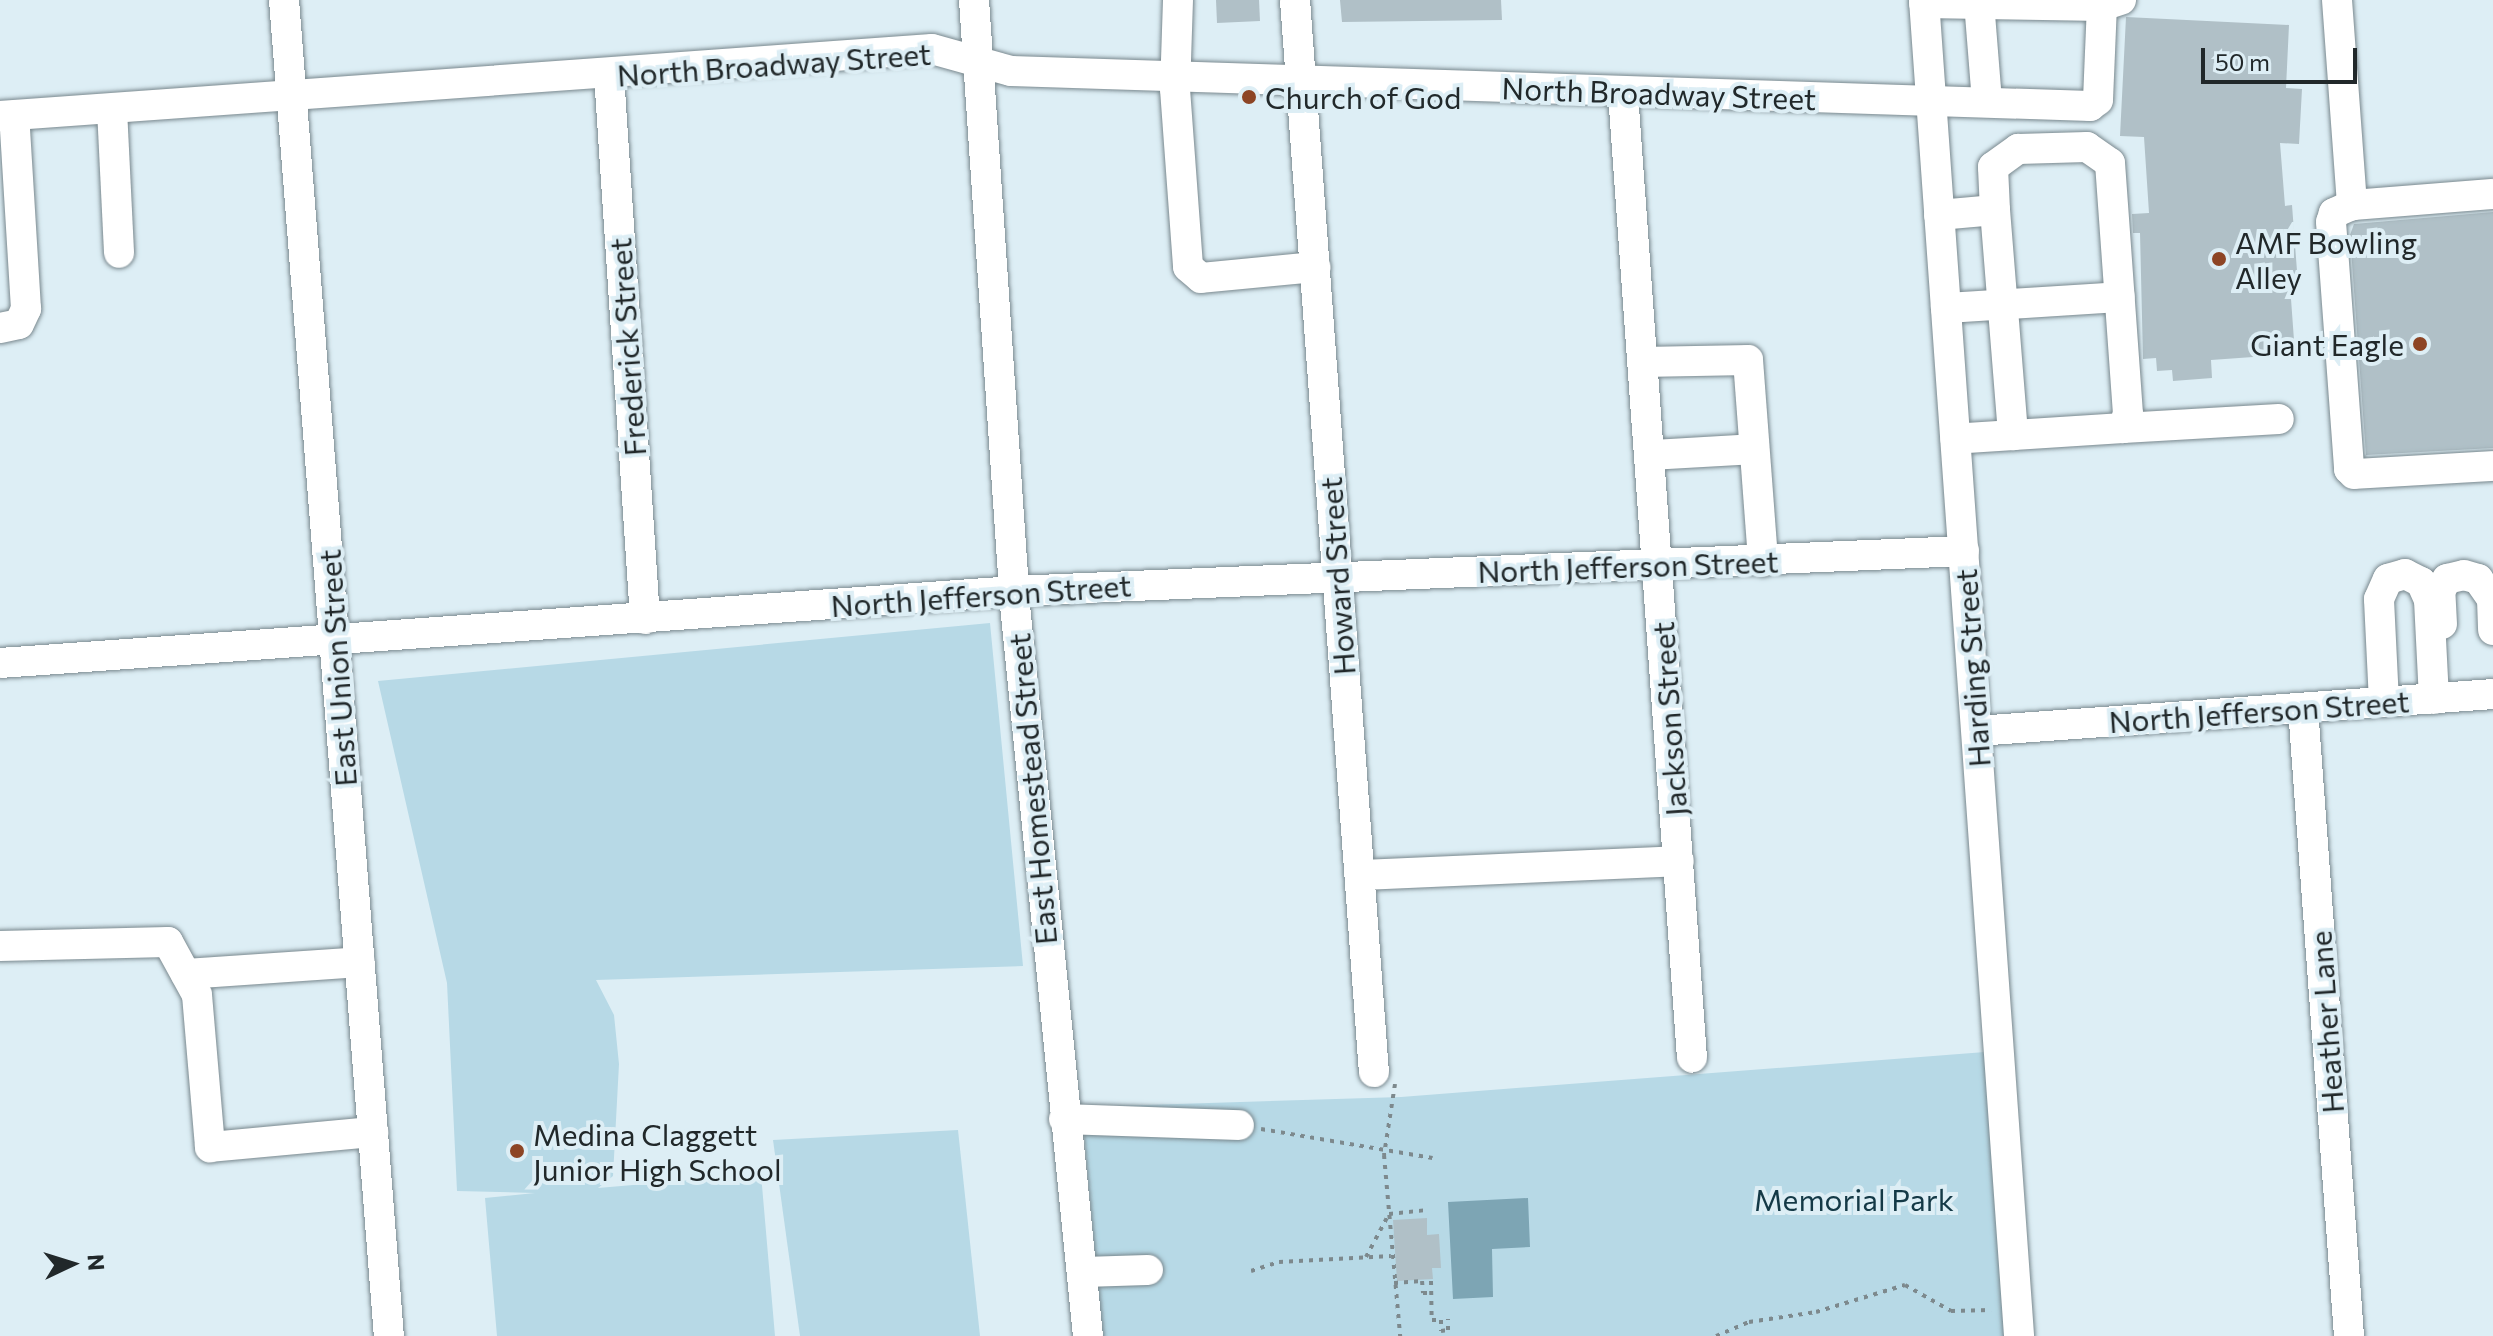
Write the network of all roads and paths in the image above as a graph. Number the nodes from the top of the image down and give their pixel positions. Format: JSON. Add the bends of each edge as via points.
{"nodes":[{"id":1,"x":284,"y":0,"type":"edge"},
{"id":2,"x":974,"y":0,"type":"edge"},
{"id":3,"x":1178,"y":0,"type":"edge"},
{"id":4,"x":1295,"y":0,"type":"edge"},
{"id":5,"x":2337,"y":0,"type":"edge"},
{"id":6,"x":1924,"y":1,"type":"edge"},
{"id":7,"x":1979,"y":2,"type":"junction"},
{"id":8,"x":2112,"y":3,"type":"edge"},
{"id":9,"x":977,"y":62,"type":"junction"},
{"id":10,"x":609,"y":75,"type":"junction"},
{"id":11,"x":1175,"y":75,"type":"junction"},
{"id":12,"x":1302,"y":80,"type":"junction"},
{"id":13,"x":1623,"y":93,"type":"junction"},
{"id":14,"x":292,"y":96,"type":"junction"},
{"id":15,"x":1931,"y":102,"type":"junction"},
{"id":16,"x":1987,"y":102,"type":"junction"},
{"id":17,"x":112,"y":109,"type":"junction"},
{"id":18,"x":7,"y":116,"type":"edge"},
{"id":19,"x":2493,"y":194,"type":"edge"},
{"id":20,"x":2352,"y":205,"type":"junction"},
{"id":21,"x":1995,"y":210,"type":"junction"},
{"id":22,"x":1939,"y":215,"type":"junction"},
{"id":23,"x":119,"y":253,"type":"dead end"},
{"id":24,"x":1315,"y":267,"type":"junction"},
{"id":25,"x":2120,"y":297,"type":"junction"},
{"id":26,"x":2003,"y":305,"type":"junction"},
{"id":27,"x":1946,"y":308,"type":"junction"},
{"id":28,"x":0,"y":328,"type":"edge"},
{"id":29,"x":1643,"y":362,"type":"junction"},
{"id":30,"x":2279,"y":419,"type":"dead end"},
{"id":31,"x":2123,"y":428,"type":"junction"},
{"id":32,"x":2013,"y":435,"type":"junction"},
{"id":33,"x":1955,"y":439,"type":"junction"},
{"id":34,"x":1754,"y":449,"type":"junction"},
{"id":35,"x":1651,"y":455,"type":"junction"},
{"id":36,"x":2493,"y":466,"type":"edge"},
{"id":37,"x":1964,"y":551,"type":"junction"},
{"id":38,"x":1763,"y":561,"type":"junction"},
{"id":39,"x":1657,"y":566,"type":"junction"},
{"id":40,"x":1337,"y":576,"type":"junction"},
{"id":41,"x":1014,"y":591,"type":"junction"},
{"id":42,"x":645,"y":619,"type":"junction"},
{"id":43,"x":2493,"y":630,"type":"edge"},
{"id":44,"x":335,"y":640,"type":"junction"},
{"id":45,"x":0,"y":663,"type":"edge"},
{"id":46,"x":2493,"y":694,"type":"edge"},
{"id":47,"x":2440,"y":698,"type":"junction"},
{"id":48,"x":2384,"y":702,"type":"junction"},
{"id":49,"x":2303,"y":708,"type":"junction"},
{"id":50,"x":1977,"y":731,"type":"junction"},
{"id":51,"x":1679,"y":861,"type":"junction"},
{"id":52,"x":1360,"y":875,"type":"junction"},
{"id":53,"x":0,"y":946,"type":"edge"},
{"id":54,"x":360,"y":962,"type":"junction"},
{"id":55,"x":186,"y":974,"type":"junction"},
{"id":56,"x":1692,"y":1058,"type":"dead end"},
{"id":57,"x":1374,"y":1072,"type":"dead end"},
{"id":58,"x":1064,"y":1119,"type":"junction"},
{"id":59,"x":1239,"y":1125,"type":"joint"},
{"id":60,"x":373,"y":1132,"type":"junction"},
{"id":61,"x":1433,"y":1158,"type":"dead end"},
{"id":62,"x":1426,"y":1210,"type":"dead end"},
{"id":63,"x":1391,"y":1256,"type":"dead end"},
{"id":64,"x":1366,"y":1257,"type":"junction"},
{"id":65,"x":1148,"y":1270,"type":"dead end"},
{"id":66,"x":1251,"y":1271,"type":"dead end"},
{"id":67,"x":1083,"y":1272,"type":"junction"},
{"id":68,"x":1431,"y":1281,"type":"dead end"},
{"id":69,"x":1394,"y":1283,"type":"dead end"},
{"id":70,"x":1431,"y":1293,"type":"junction"},
{"id":71,"x":1991,"y":1310,"type":"dead end"},
{"id":72,"x":1448,"y":1319,"type":"dead end"},
{"id":73,"x":389,"y":1336,"type":"edge"},
{"id":74,"x":1088,"y":1336,"type":"edge"},
{"id":75,"x":1716,"y":1336,"type":"edge"},
{"id":76,"x":2019,"y":1336,"type":"edge"},
{"id":77,"x":2349,"y":1336,"type":"edge"}],
"edges":[{"from":1,"to":14,"type":"street","name":"East Union Street"},
{"from":2,"to":9,"type":"street","name":"East Homestead Street"},
{"from":3,"to":11,"type":"street"},
{"from":4,"to":12,"type":"street","name":"Howard Street"},
{"from":5,"to":20,"type":"street"},
{"from":6,"to":7,"type":"street"},
{"from":6,"to":15,"type":"street","name":"Harding Street"},
{"from":7,"to":8,"type":"street"},
{"from":7,"to":16,"type":"street"},
{"from":8,"to":16,"type":"street","name":"North Broadway Street","via":[[2095,105]]},
{"from":9,"to":10,"type":"street","name":"North Broadway Street","via":[[932,49]]},
{"from":9,"to":11,"type":"street","name":"North Broadway Street","via":[[1011,71]]},
{"from":9,"to":41,"type":"street","name":"East Homestead Street"},
{"from":10,"to":14,"type":"street","name":"North Broadway Street"},
{"from":10,"to":42,"type":"street","name":"Frederick Street"},
{"from":11,"to":12,"type":"street","name":"North Broadway Street"},
{"from":11,"to":24,"type":"street","via":[[1191,272],[1207,278]]},
{"from":12,"to":13,"type":"street","name":"North Broadway Street"},
{"from":12,"to":24,"type":"street","name":"Howard Street"},
{"from":13,"to":15,"type":"street","name":"North Broadway Street"},
{"from":13,"to":29,"type":"street","name":"Jackson Street"},
{"from":14,"to":17,"type":"street","name":"North Broadway Street"},
{"from":14,"to":44,"type":"street","name":"East Union Street"},
{"from":15,"to":16,"type":"street","name":"North Broadway Street"},
{"from":15,"to":22,"type":"street","name":"Harding Street"},
{"from":17,"to":18,"type":"street","name":"North Broadway Street"},
{"from":17,"to":23,"type":"street"},
{"from":18,"to":28,"type":"street","via":[[26,309],[19,324]]},
{"from":19,"to":20,"type":"street"},
{"from":20,"to":36,"type":"street","via":[[2334,213],[2331,222],[2350,473]]},
{"from":21,"to":22,"type":"street"},
{"from":21,"to":25,"type":"street","via":[[1993,167],[2018,149],[2087,147],[2110,163]]},
{"from":21,"to":26,"type":"street"},
{"from":22,"to":27,"type":"street","name":"Harding Street"},
{"from":24,"to":40,"type":"street","name":"Howard Street"},
{"from":25,"to":26,"type":"street"},
{"from":25,"to":31,"type":"street","via":[[2128,414]]},
{"from":26,"to":27,"type":"street"},
{"from":26,"to":32,"type":"street"},
{"from":27,"to":33,"type":"street","name":"Harding Street"},
{"from":29,"to":34,"type":"street","via":[[1748,360]]},
{"from":29,"to":35,"type":"street","name":"Jackson Street"},
{"from":30,"to":31,"type":"street"},
{"from":31,"to":32,"type":"street"},
{"from":32,"to":33,"type":"street"},
{"from":33,"to":37,"type":"street","name":"Harding Street"},
{"from":34,"to":35,"type":"street"},
{"from":34,"to":38,"type":"street"},
{"from":35,"to":39,"type":"street","name":"Jackson Street"},
{"from":37,"to":38,"type":"street","name":"North Jefferson Street"},
{"from":37,"to":50,"type":"street","name":"Harding Street"},
{"from":38,"to":39,"type":"street","name":"North Jefferson Street"},
{"from":39,"to":40,"type":"street","name":"North Jefferson Street"},
{"from":39,"to":51,"type":"street","name":"Jackson Street"},
{"from":40,"to":41,"type":"street","name":"North Jefferson Street"},
{"from":40,"to":52,"type":"street","name":"Howard Street"},
{"from":41,"to":42,"type":"street","name":"North Jefferson Street"},
{"from":41,"to":58,"type":"street","name":"East Homestead Street"},
{"from":42,"to":44,"type":"street","name":"North Jefferson Street"},
{"from":43,"to":47,"type":"street","via":[[2492,599],[2478,579],[2447,579],[2440,591]]},
{"from":44,"to":45,"type":"street","name":"North Jefferson Street"},
{"from":44,"to":54,"type":"street","name":"East Union Street"},
{"from":46,"to":47,"type":"street","name":"North Jefferson Street"},
{"from":47,"to":48,"type":"street","name":"North Jefferson Street"},
{"from":47,"to":48,"type":"street","via":[[2429,600],[2421,582],[2405,574],[2388,579],[2379,599]]},
{"from":48,"to":49,"type":"street","name":"North Jefferson Street"},
{"from":49,"to":50,"type":"street","name":"North Jefferson Street"},
{"from":49,"to":77,"type":"street","name":"Heather Lane"},
{"from":50,"to":76,"type":"street","name":"Harding Street"},
{"from":51,"to":52,"type":"street"},
{"from":51,"to":56,"type":"street","name":"Jackson Street"},
{"from":52,"to":57,"type":"street","name":"Howard Street"},
{"from":53,"to":55,"type":"street","via":[[168,942]]},
{"from":54,"to":55,"type":"street"},
{"from":54,"to":60,"type":"street","name":"East Union Street"},
{"from":55,"to":60,"type":"street","via":[[197,995],[210,1147]]},
{"from":58,"to":59,"type":"street"},
{"from":58,"to":67,"type":"street","name":"East Homestead Street","via":[[1070,1133]]},
{"from":59,"to":61,"type":"path"},
{"from":60,"to":73,"type":"street","name":"East Union Street"},
{"from":62,"to":64,"type":"path","via":[[1389,1214]]},
{"from":63,"to":64,"type":"path"},
{"from":64,"to":66,"type":"path","via":[[1279,1262]]},
{"from":65,"to":67,"type":"street"},
{"from":67,"to":74,"type":"street","name":"East Homestead Street"},
{"from":68,"to":70,"type":"path"},
{"from":69,"to":70,"type":"path","via":[[1422,1281],[1423,1293]]},
{"from":70,"to":72,"type":"path","via":[[1432,1320],[1441,1320],[1441,1331],[1448,1330]]},
{"from":71,"to":75,"type":"path","via":[[1951,1311],[1905,1285],[1816,1312],[1749,1322]]}]}
